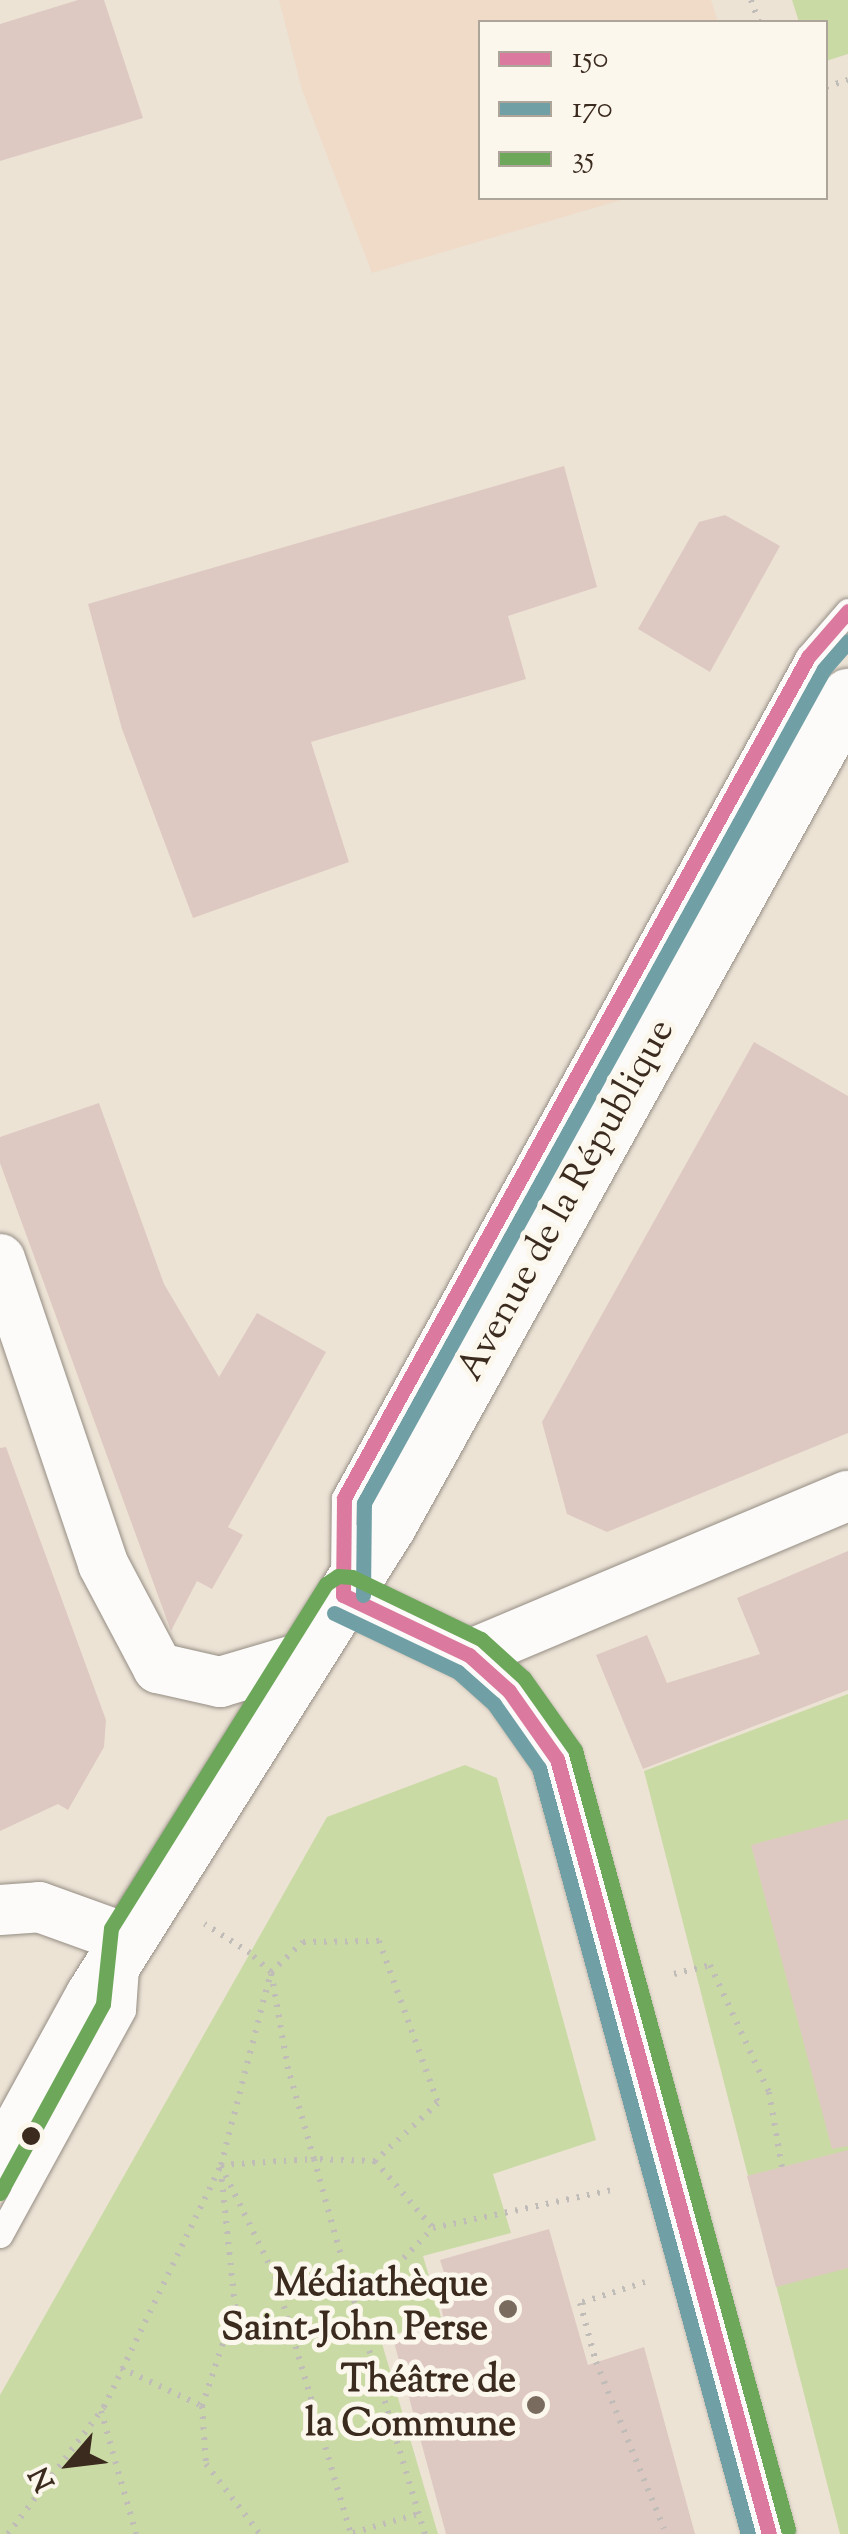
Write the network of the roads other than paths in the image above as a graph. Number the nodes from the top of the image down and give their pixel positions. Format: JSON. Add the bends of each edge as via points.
{"nodes":[{"id":1,"x":848,"y":610,"type":"edge"},
{"id":2,"x":843,"y":718,"type":"edge"},
{"id":3,"x":4,"y":1287,"type":"edge"},
{"id":4,"x":848,"y":1496,"type":"edge"},
{"id":5,"x":343,"y":1596,"type":"junction"},
{"id":6,"x":470,"y":1655,"type":"junction"},
{"id":7,"x":301,"y":1658,"type":"junction"},
{"id":8,"x":0,"y":1910,"type":"edge"},
{"id":9,"x":128,"y":1940,"type":"junction"},
{"id":10,"x":0,"y":2164,"type":"edge"},
{"id":11,"x":0,"y":2236,"type":"edge"},
{"id":12,"x":769,"y":2534,"type":"edge"}],
"edges":[{"from":1,"to":5,"type":"lane","via":[[808,657],[344,1498]]},
{"from":2,"to":5,"type":"main road","name":"Avenue de la République","via":[[390,1524]]},
{"from":3,"to":7,"type":"street","via":[[103,1564],[158,1668],[220,1682]]},
{"from":4,"to":6,"type":"street"},
{"from":5,"to":6,"type":"street"},
{"from":5,"to":7,"type":"main road","name":"Avenue de la République"},
{"from":6,"to":12,"type":"street","via":[[510,1691],[557,1759]]},
{"from":7,"to":9,"type":"main road","name":"Avenue de la République"},
{"from":8,"to":9,"type":"street","via":[[39,1907]]},
{"from":9,"to":10,"type":"main road","name":"Avenue de la République"},
{"from":9,"to":11,"type":"lane","via":[[123,2010]]}]}
